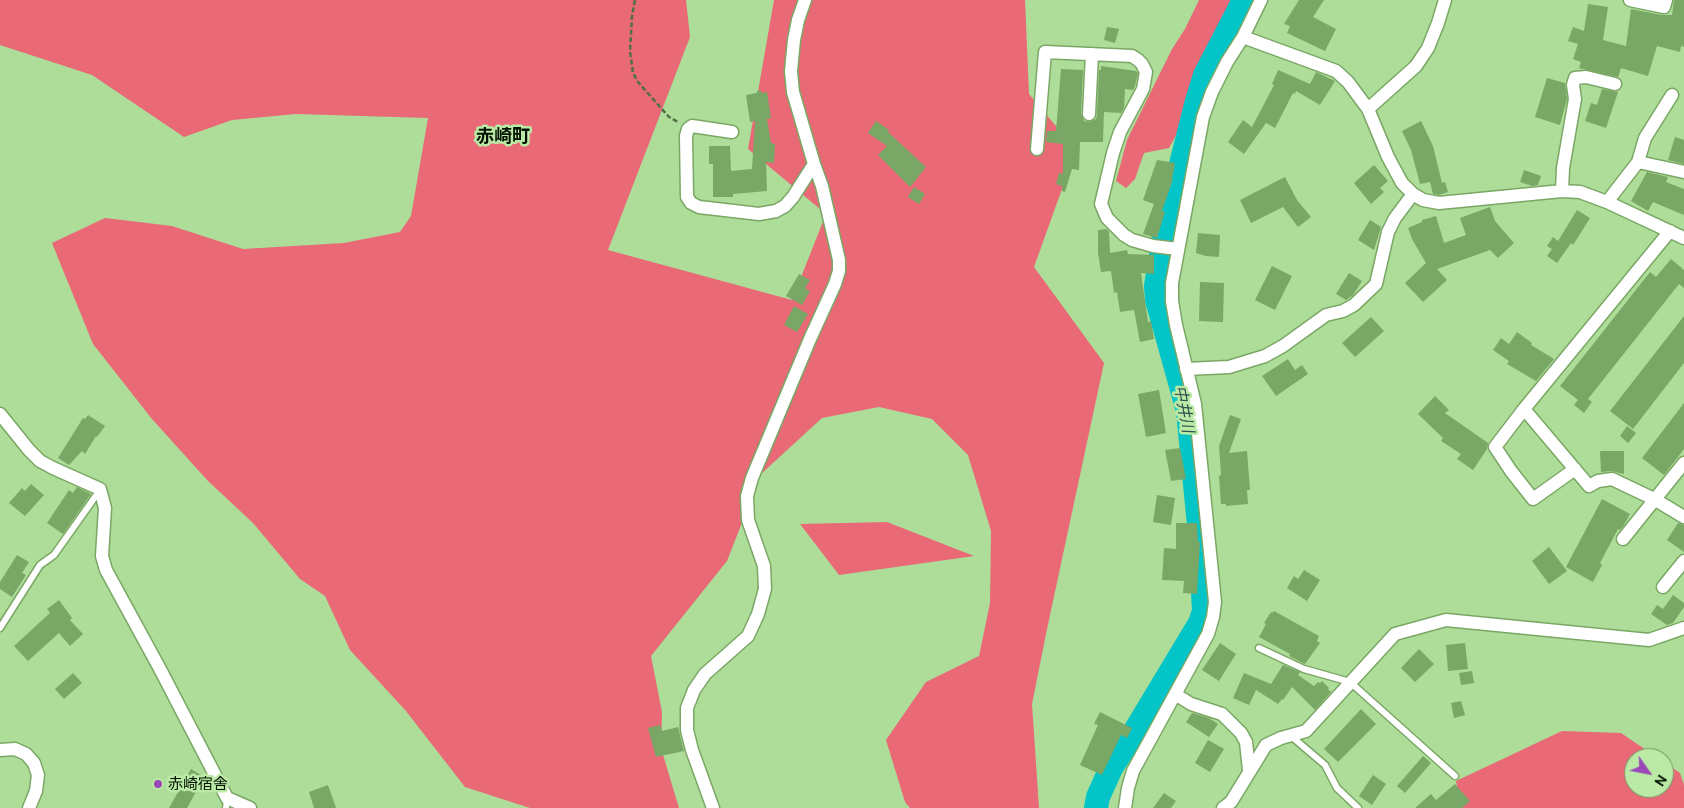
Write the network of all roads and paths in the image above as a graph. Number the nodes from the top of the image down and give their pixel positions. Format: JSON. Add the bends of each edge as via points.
{"nodes":[{"id":1,"x":634,"y":0,"type":"edge"},
{"id":2,"x":805,"y":0,"type":"edge"},
{"id":3,"x":1261,"y":0,"type":"edge"},
{"id":4,"x":1445,"y":0,"type":"edge"},
{"id":5,"x":1630,"y":0,"type":"edge"},
{"id":6,"x":1666,"y":0,"type":"edge"},
{"id":7,"x":1243,"y":37,"type":"junction"},
{"id":8,"x":1092,"y":54,"type":"junction"},
{"id":9,"x":1615,"y":84,"type":"dead end"},
{"id":10,"x":1672,"y":95,"type":"dead end"},
{"id":11,"x":1368,"y":109,"type":"junction"},
{"id":12,"x":1089,"y":114,"type":"dead end"},
{"id":13,"x":688,"y":128,"type":"junction"},
{"id":14,"x":732,"y":132,"type":"dead end"},
{"id":15,"x":1037,"y":149,"type":"dead end"},
{"id":16,"x":1638,"y":162,"type":"junction"},
{"id":17,"x":814,"y":164,"type":"junction"},
{"id":18,"x":1684,"y":172,"type":"edge"},
{"id":19,"x":1562,"y":191,"type":"junction"},
{"id":20,"x":1413,"y":194,"type":"junction"},
{"id":21,"x":1607,"y":202,"type":"junction"},
{"id":22,"x":1670,"y":231,"type":"junction"},
{"id":23,"x":1684,"y":238,"type":"edge"},
{"id":24,"x":1175,"y":249,"type":"junction"},
{"id":25,"x":1186,"y":369,"type":"junction"},
{"id":26,"x":1524,"y":409,"type":"junction"},
{"id":27,"x":0,"y":414,"type":"edge"},
{"id":28,"x":1684,"y":463,"type":"edge"},
{"id":29,"x":1575,"y":469,"type":"junction"},
{"id":30,"x":100,"y":488,"type":"junction"},
{"id":31,"x":1654,"y":500,"type":"junction"},
{"id":32,"x":1684,"y":517,"type":"edge"},
{"id":33,"x":1623,"y":539,"type":"dead end"},
{"id":34,"x":1684,"y":561,"type":"edge"},
{"id":35,"x":1663,"y":587,"type":"dead end"},
{"id":36,"x":0,"y":628,"type":"edge"},
{"id":37,"x":1684,"y":628,"type":"edge"},
{"id":38,"x":1260,"y":648,"type":"dead end"},
{"id":39,"x":1350,"y":682,"type":"junction"},
{"id":40,"x":1175,"y":694,"type":"junction"},
{"id":41,"x":1290,"y":735,"type":"junction"},
{"id":42,"x":0,"y":750,"type":"edge"},
{"id":43,"x":1249,"y":770,"type":"junction"},
{"id":44,"x":1455,"y":776,"type":"dead end"},
{"id":45,"x":227,"y":803,"type":"edge"},
{"id":46,"x":29,"y":808,"type":"edge"},
{"id":47,"x":250,"y":808,"type":"edge"},
{"id":48,"x":713,"y":808,"type":"edge"},
{"id":49,"x":1125,"y":808,"type":"edge"},
{"id":50,"x":1223,"y":808,"type":"edge"},
{"id":51,"x":1358,"y":808,"type":"edge"}],
"edges":[{"from":1,"to":13,"type":"path","via":[[630,50],[633,73],[669,116]]},
{"from":2,"to":17,"type":"street","via":[[794,40],[791,71],[796,106]]},
{"from":3,"to":7,"type":"street"},
{"from":4,"to":11,"type":"street","via":[[1428,48],[1416,66]]},
{"from":5,"to":6,"type":"street","via":[[1664,7]]},
{"from":7,"to":11,"type":"street","via":[[1336,71]]},
{"from":7,"to":24,"type":"street","via":[[1227,62],[1203,117]]},
{"from":8,"to":12,"type":"street"},
{"from":8,"to":15,"type":"street","via":[[1045,52]]},
{"from":8,"to":24,"type":"street","via":[[1132,56],[1146,72],[1143,89],[1120,132],[1101,204],[1107,218],[1132,240]]},
{"from":9,"to":19,"type":"street","via":[[1586,77],[1575,78]]},
{"from":10,"to":16,"type":"street","via":[[1645,138]]},
{"from":11,"to":20,"type":"street","via":[[1388,157],[1402,183]]},
{"from":13,"to":14,"type":"street"},
{"from":13,"to":17,"type":"street","via":[[687,196],[699,207],[759,214],[776,211],[793,197]]},
{"from":16,"to":18,"type":"street"},
{"from":16,"to":21,"type":"street"},
{"from":17,"to":48,"type":"street","via":[[832,227],[839,271],[747,496],[748,520],[764,566],[765,590],[758,614],[748,636],[705,674],[687,708],[687,730],[692,750]]},
{"from":19,"to":20,"type":"street","via":[[1439,203]]},
{"from":19,"to":21,"type":"street","via":[[1580,192]]},
{"from":20,"to":25,"type":"street","via":[[1388,232],[1376,284],[1354,305],[1344,312],[1326,315],[1265,356],[1229,367]]},
{"from":21,"to":22,"type":"street"},
{"from":22,"to":23,"type":"street"},
{"from":22,"to":26,"type":"street"},
{"from":24,"to":25,"type":"street","via":[[1172,301]]},
{"from":25,"to":40,"type":"street","via":[[1195,404],[1215,602],[1208,634]]},
{"from":26,"to":29,"type":"street"},
{"from":26,"to":29,"type":"street","via":[[1495,447],[1510,471],[1534,499]]},
{"from":27,"to":30,"type":"street","via":[[40,461]]},
{"from":28,"to":31,"type":"street"},
{"from":29,"to":31,"type":"street","via":[[1589,486],[1612,479]]},
{"from":30,"to":36,"type":"lane","via":[[54,555],[40,565]]},
{"from":30,"to":45,"type":"street","via":[[105,508],[102,556],[106,570]]},
{"from":31,"to":32,"type":"street"},
{"from":31,"to":33,"type":"street"},
{"from":34,"to":35,"type":"street"},
{"from":37,"to":39,"type":"street","via":[[1649,640],[1446,620],[1395,634]]},
{"from":38,"to":39,"type":"lane","via":[[1304,669]]},
{"from":39,"to":41,"type":"street","via":[[1306,730]]},
{"from":39,"to":44,"type":"lane"},
{"from":40,"to":43,"type":"street","via":[[1191,704],[1222,714],[1241,733],[1246,742]]},
{"from":40,"to":49,"type":"street","via":[[1133,771]]},
{"from":41,"to":43,"type":"street","via":[[1266,745]]},
{"from":41,"to":51,"type":"lane","via":[[1325,765],[1337,788]]},
{"from":42,"to":46,"type":"street","via":[[15,749],[26,754],[34,764],[38,776]]},
{"from":43,"to":50,"type":"street","via":[[1231,802]]},
{"from":45,"to":47,"type":"street"}]}
